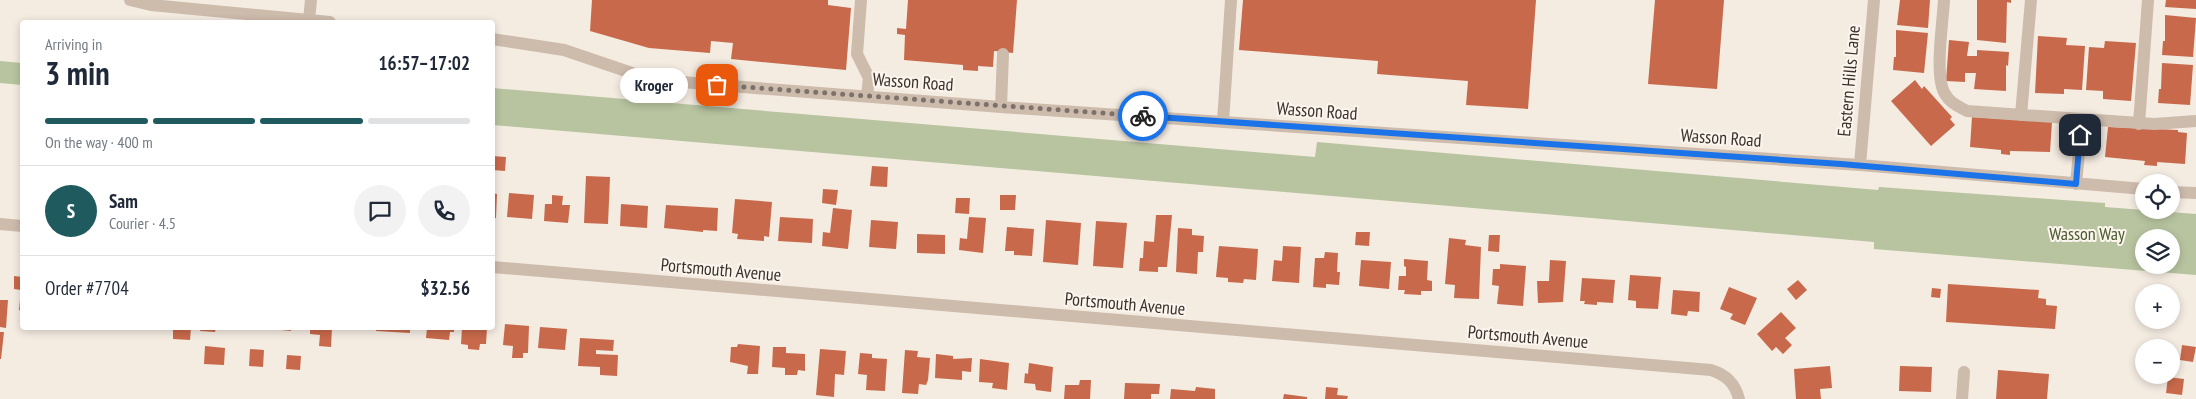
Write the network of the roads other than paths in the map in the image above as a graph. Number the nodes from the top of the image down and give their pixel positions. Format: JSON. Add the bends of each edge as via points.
{"nodes":[{"id":1,"x":130,"y":0,"type":"edge"},
{"id":2,"x":311,"y":0,"type":"edge"},
{"id":3,"x":861,"y":0,"type":"edge"},
{"id":4,"x":1231,"y":0,"type":"edge"},
{"id":5,"x":1874,"y":0,"type":"edge"},
{"id":6,"x":1944,"y":0,"type":"edge"},
{"id":7,"x":2031,"y":0,"type":"edge"},
{"id":8,"x":2148,"y":0,"type":"edge"},
{"id":9,"x":309,"y":20,"type":"joint"},
{"id":10,"x":495,"y":39,"type":"edge"},
{"id":11,"x":1003,"y":54,"type":"dead end"},
{"id":12,"x":867,"y":96,"type":"junction"},
{"id":13,"x":1001,"y":107,"type":"junction"},
{"id":14,"x":2021,"y":115,"type":"junction"},
{"id":15,"x":2082,"y":120,"type":"junction"},
{"id":16,"x":2196,"y":121,"type":"edge"},
{"id":17,"x":1223,"y":122,"type":"junction"},
{"id":18,"x":2139,"y":124,"type":"junction"},
{"id":19,"x":1860,"y":165,"type":"junction"},
{"id":20,"x":2076,"y":184,"type":"junction"},
{"id":21,"x":2135,"y":188,"type":"edge"},
{"id":22,"x":2180,"y":192,"type":"edge"},
{"id":23,"x":2196,"y":193,"type":"edge"},
{"id":24,"x":0,"y":224,"type":"edge"},
{"id":25,"x":20,"y":226,"type":"edge"},
{"id":26,"x":495,"y":267,"type":"edge"},
{"id":27,"x":1964,"y":372,"type":"dead end"},
{"id":28,"x":1739,"y":399,"type":"edge"},
{"id":29,"x":1962,"y":399,"type":"edge"}],
"edges":[{"from":1,"to":9,"type":"street","via":[[151,6]]},
{"from":2,"to":9,"type":"street"},
{"from":3,"to":12,"type":"street","via":[[857,54],[869,78]]},
{"from":4,"to":17,"type":"street"},
{"from":5,"to":19,"type":"street","name":"Eastern Hills Lane"},
{"from":6,"to":14,"type":"street","via":[[1940,77],[1944,93],[1951,102],[1967,111]]},
{"from":7,"to":14,"type":"street"},
{"from":8,"to":18,"type":"street"},
{"from":10,"to":12,"type":"street","name":"Wasson Road","via":[[564,50],[660,80]]},
{"from":11,"to":13,"type":"street"},
{"from":12,"to":13,"type":"street","name":"Wasson Road"},
{"from":13,"to":17,"type":"street","name":"Wasson Road"},
{"from":14,"to":15,"type":"street"},
{"from":15,"to":18,"type":"street"},
{"from":15,"to":20,"type":"street"},
{"from":16,"to":18,"type":"street"},
{"from":17,"to":19,"type":"street","name":"Wasson Road"},
{"from":19,"to":20,"type":"street","name":"Wasson Road"},
{"from":20,"to":21,"type":"street","name":"Wasson Road"},
{"from":22,"to":23,"type":"street"},
{"from":24,"to":25,"type":"street"},
{"from":26,"to":28,"type":"street","name":"Portsmouth Avenue","via":[[1710,370],[1730,381]]},
{"from":27,"to":29,"type":"street"}]}
